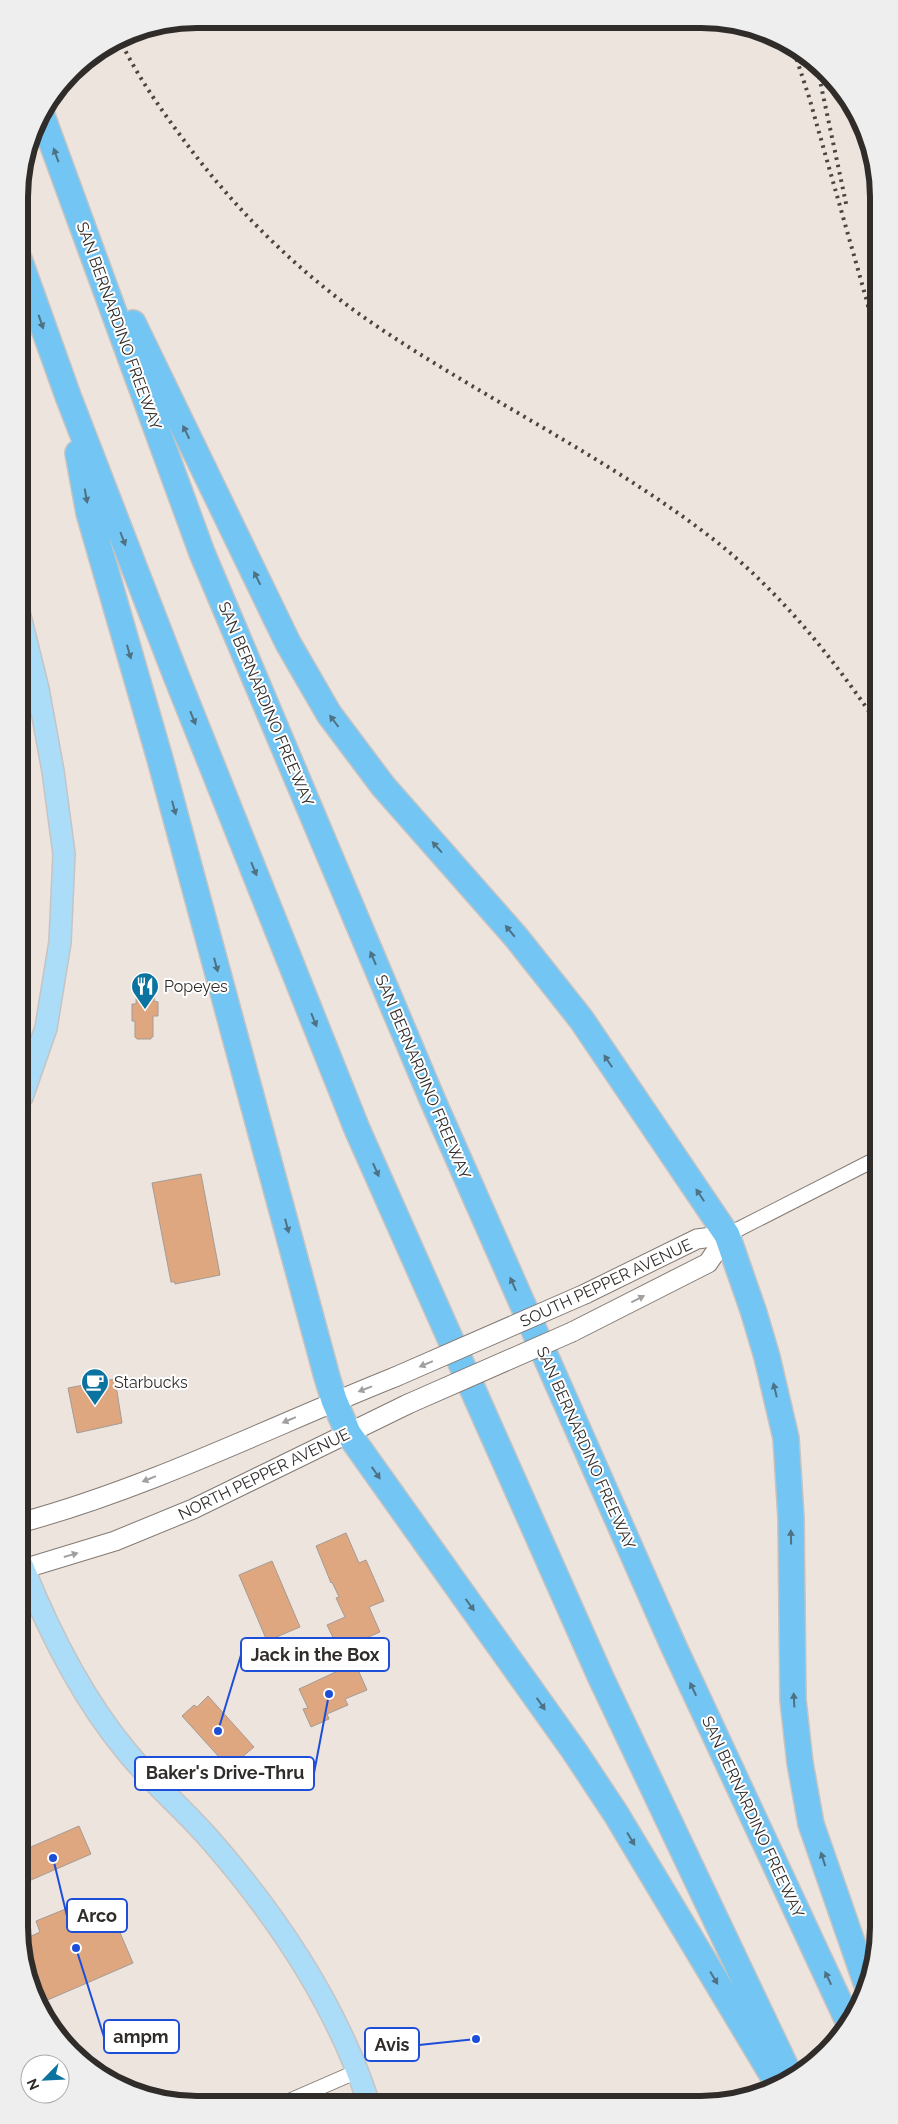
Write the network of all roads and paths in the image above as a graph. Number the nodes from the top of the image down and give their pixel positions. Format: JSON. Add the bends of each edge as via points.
{"nodes":[{"id":1,"x":44,"y":124,"type":"edge"},
{"id":2,"x":72,"y":197,"type":"junction"},
{"id":3,"x":28,"y":284,"type":"edge"},
{"id":4,"x":68,"y":396,"type":"junction"},
{"id":5,"x":28,"y":648,"type":"edge"},
{"id":6,"x":28,"y":1080,"type":"edge"},
{"id":7,"x":870,"y":1163,"type":"edge"},
{"id":8,"x":727,"y":1236,"type":"junction"},
{"id":9,"x":499,"y":1364,"type":"joint"},
{"id":10,"x":334,"y":1400,"type":"junction"},
{"id":11,"x":348,"y":1433,"type":"junction"},
{"id":12,"x":28,"y":1521,"type":"edge"},
{"id":13,"x":28,"y":1567,"type":"edge"},
{"id":14,"x":28,"y":1576,"type":"edge"},
{"id":15,"x":864,"y":1976,"type":"edge"},
{"id":16,"x":846,"y":2016,"type":"edge"},
{"id":17,"x":358,"y":2071,"type":"junction"},
{"id":18,"x":788,"y":2072,"type":"edge"},
{"id":19,"x":775,"y":2079,"type":"edge"},
{"id":20,"x":298,"y":2097,"type":"edge"},
{"id":21,"x":367,"y":2097,"type":"edge"}],
"edges":[{"from":2,"to":1,"type":"highway","name":"SAN BERNARDINO FREEWAY","one_way":true},
{"from":8,"to":2,"type":"highway","one_way":true,"via":[[555,985],[383,786],[329,714],[288,643]]},
{"from":16,"to":2,"type":"highway","name":"SAN BERNARDINO FREEWAY","one_way":true,"via":[[673,1645],[433,1101],[202,553]]},
{"from":3,"to":4,"type":"highway","one_way":true},
{"from":4,"to":10,"type":"highway","one_way":true,"via":[[89,512],[160,759]]},
{"from":4,"to":18,"type":"highway","one_way":true,"via":[[357,1129],[601,1678]]},
{"from":5,"to":6,"type":"main road","via":[[53,771],[64,854],[60,942],[46,1028]]},
{"from":7,"to":8,"type":"street","name":"SOUTH PEPPER AVENUE"},
{"from":9,"to":8,"type":"main road","name":"SOUTH PEPPER AVENUE","one_way":true,"bridge":true,"via":[[595,1321],[708,1263]]},
{"from":8,"to":10,"type":"main road","name":"SOUTH PEPPER AVENUE","one_way":true,"bridge":true,"via":[[697,1239],[487,1338]]},
{"from":15,"to":8,"type":"highway","one_way":true,"via":[[811,1824],[793,1700],[791,1518],[786,1438],[754,1313]]},
{"from":9,"to":11,"type":"main road","name":"NORTH PEPPER AVENUE","bridge":true},
{"from":10,"to":11,"type":"highway"},
{"from":10,"to":12,"type":"main road","one_way":true,"via":[[125,1488]]},
{"from":13,"to":11,"type":"main road","name":"NORTH PEPPER AVENUE","one_way":true,"via":[[115,1541],[193,1509]]},
{"from":11,"to":19,"type":"highway","one_way":true,"via":[[616,1814]]},
{"from":14,"to":17,"type":"main road","via":[[74,1674],[96,1710],[127,1752],[213,1843],[269,1914],[301,1959],[332,2012]]},
{"from":17,"to":20,"type":"street"},
{"from":17,"to":21,"type":"main road"}]}
